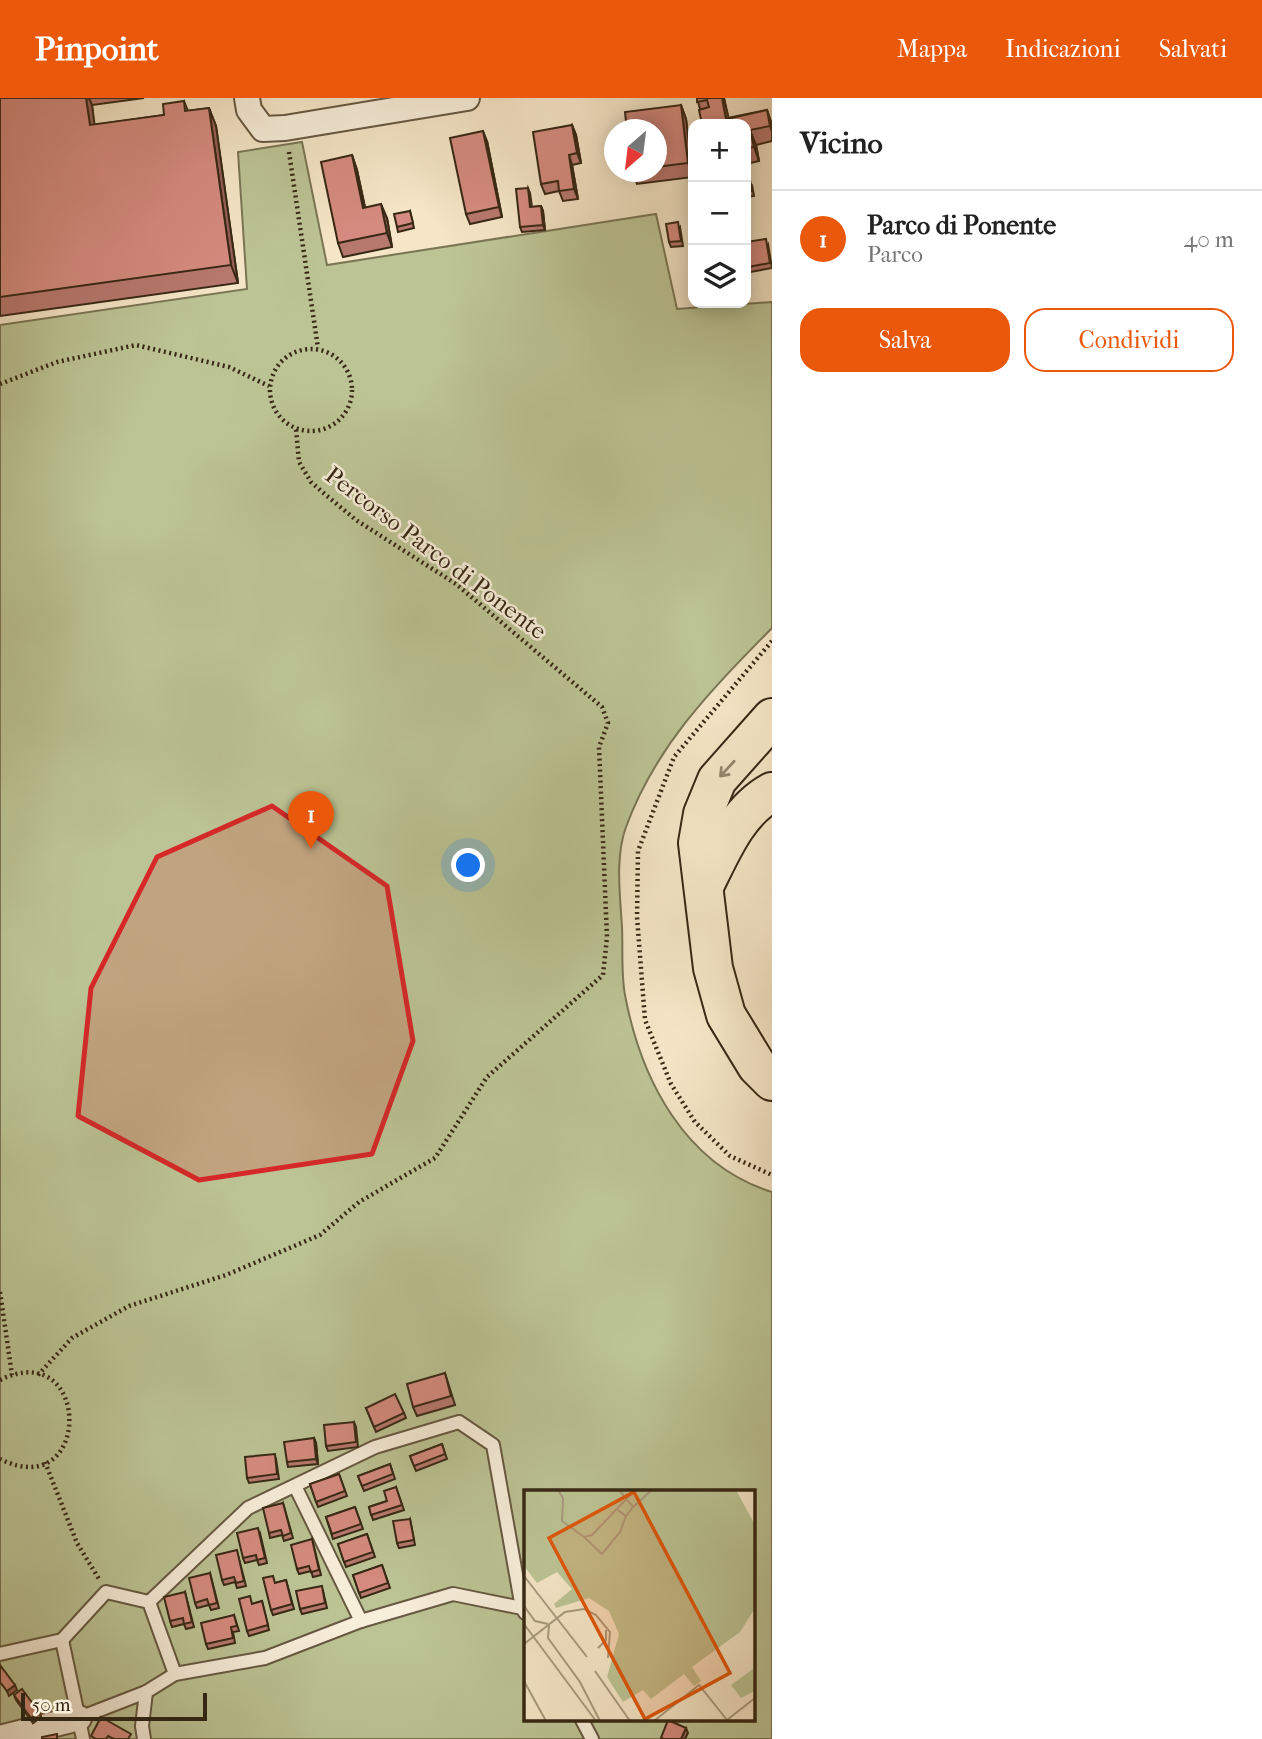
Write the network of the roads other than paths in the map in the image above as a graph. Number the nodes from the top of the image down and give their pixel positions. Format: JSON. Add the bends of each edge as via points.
{"nodes":[{"id":1,"x":247,"y":98,"type":"edge"},
{"id":2,"x":467,"y":98,"type":"edge"},
{"id":3,"x":772,"y":718,"type":"edge"},
{"id":4,"x":772,"y":792,"type":"edge"},
{"id":5,"x":704,"y":887,"type":"junction"},
{"id":6,"x":772,"y":1082,"type":"edge"},
{"id":7,"x":295,"y":1486,"type":"junction"},
{"id":8,"x":149,"y":1602,"type":"junction"},
{"id":9,"x":524,"y":1611,"type":"edge"},
{"id":10,"x":361,"y":1621,"type":"junction"},
{"id":11,"x":62,"y":1640,"type":"junction"},
{"id":12,"x":0,"y":1654,"type":"edge"},
{"id":13,"x":175,"y":1674,"type":"junction"},
{"id":14,"x":146,"y":1692,"type":"junction"},
{"id":15,"x":583,"y":1722,"type":"edge"},
{"id":16,"x":81,"y":1728,"type":"edge"},
{"id":17,"x":0,"y":1738,"type":"edge"},
{"id":18,"x":144,"y":1739,"type":"edge"},
{"id":19,"x":592,"y":1739,"type":"edge"}],
"edges":[{"from":1,"to":2,"type":"street","via":[[249,110],[263,129]]},
{"from":3,"to":5,"type":"main road","one_way":true,"via":[[717,780],[703,814],[698,843]]},
{"from":4,"to":5,"type":"main road","via":[[755,801],[732,832]]},
{"from":5,"to":6,"type":"main road","via":[[713,968],[726,1015]]},
{"from":7,"to":8,"type":"lane","via":[[248,1508]]},
{"from":7,"to":9,"type":"lane","via":[[375,1447],[458,1422],[493,1445]]},
{"from":7,"to":10,"type":"lane"},
{"from":8,"to":11,"type":"lane","via":[[106,1592]]},
{"from":8,"to":13,"type":"lane"},
{"from":9,"to":10,"type":"lane","via":[[453,1594]]},
{"from":10,"to":13,"type":"lane","via":[[265,1658]]},
{"from":11,"to":12,"type":"lane"},
{"from":11,"to":16,"type":"lane"},
{"from":13,"to":14,"type":"lane"},
{"from":14,"to":16,"type":"lane"},
{"from":14,"to":18,"type":"lane"},
{"from":15,"to":19,"type":"lane"},
{"from":16,"to":17,"type":"street"}]}
